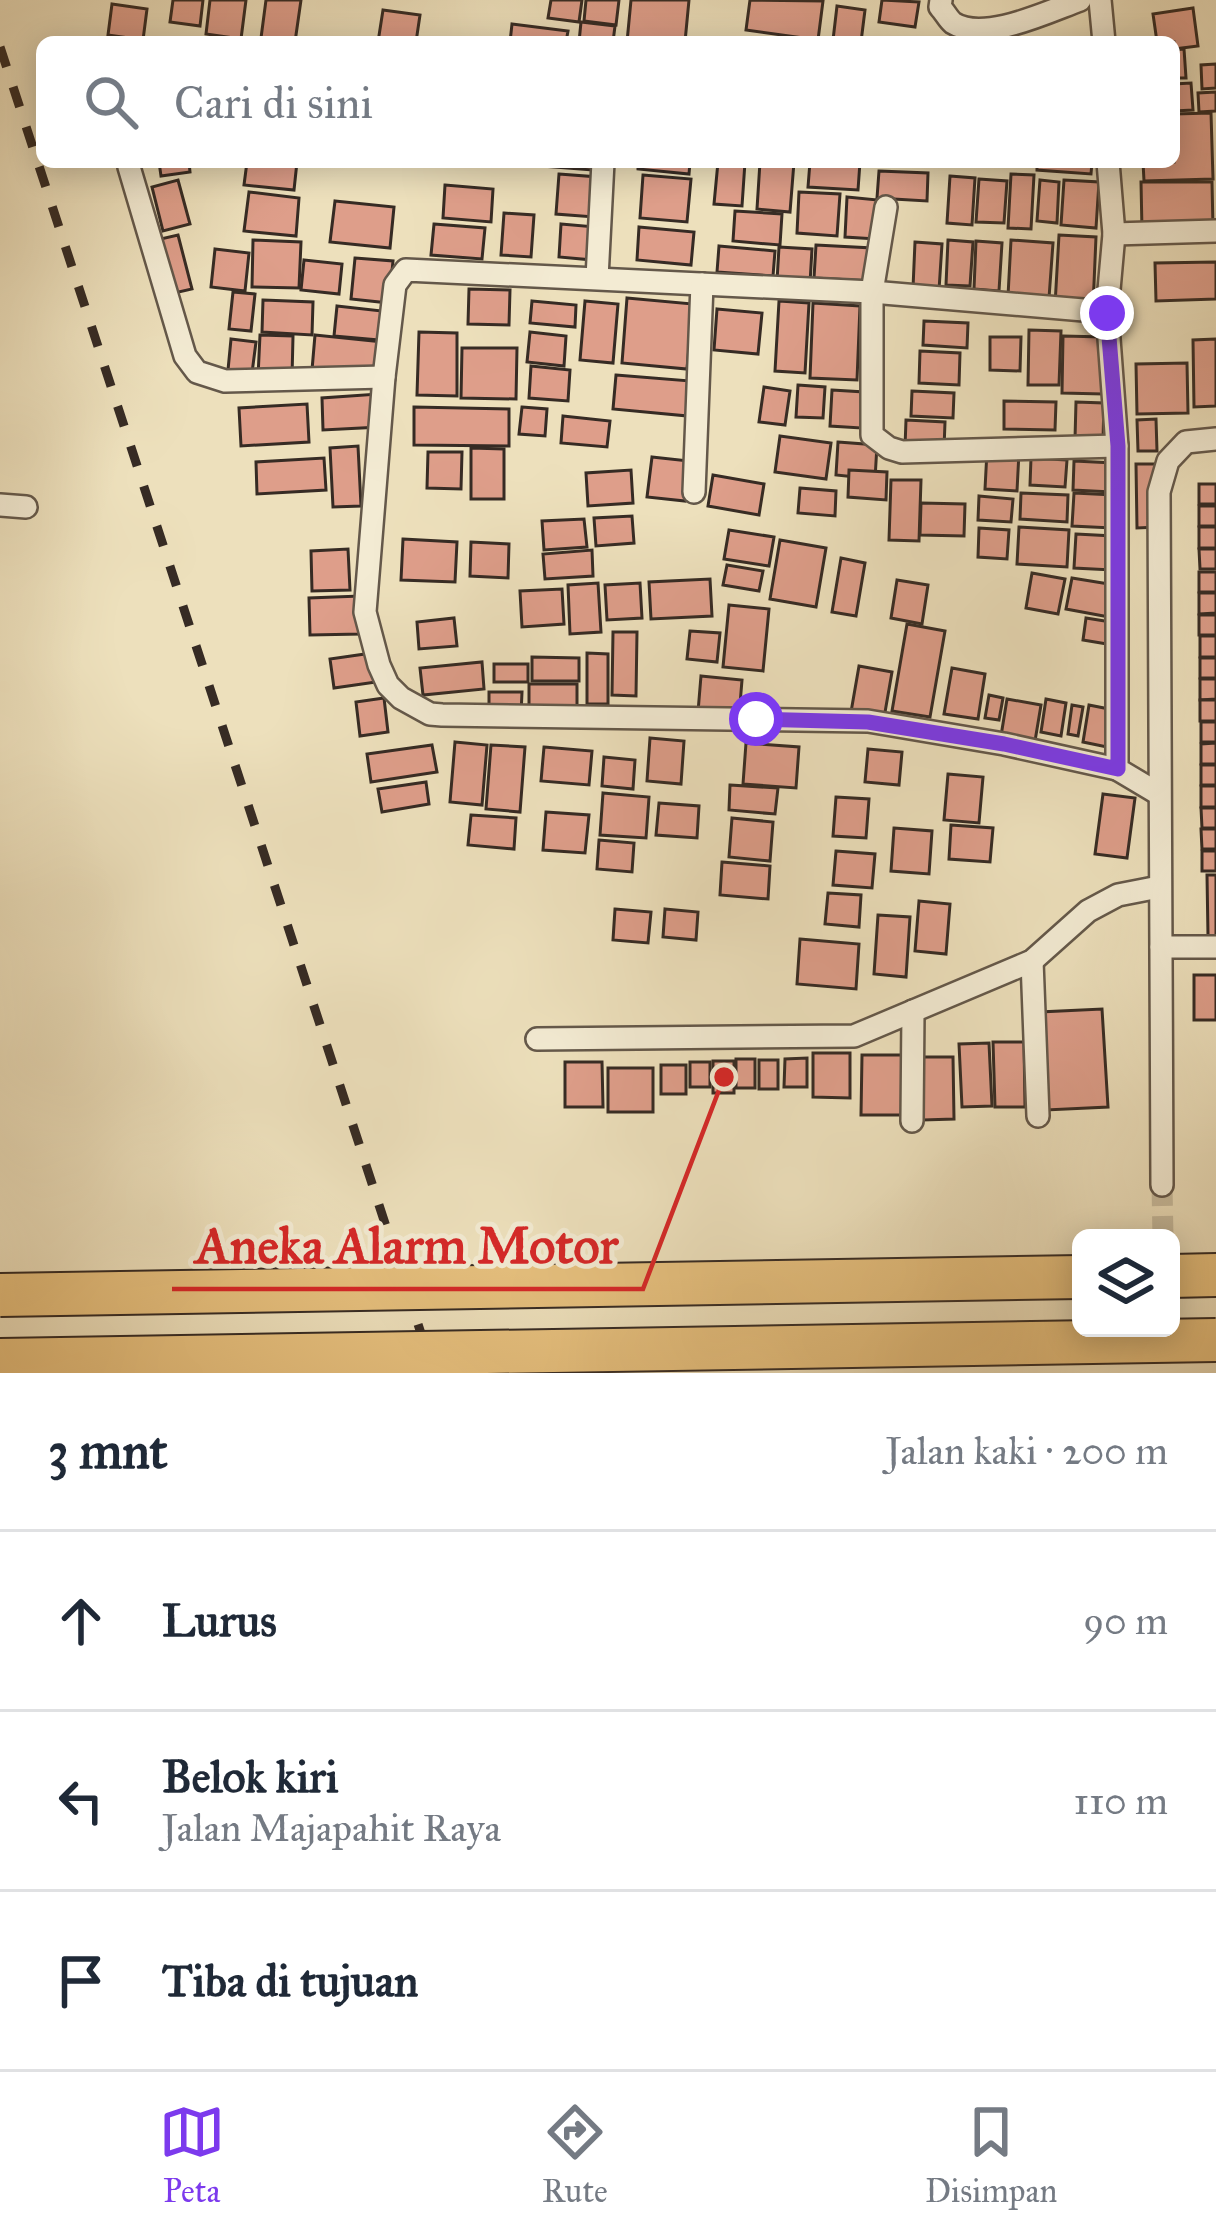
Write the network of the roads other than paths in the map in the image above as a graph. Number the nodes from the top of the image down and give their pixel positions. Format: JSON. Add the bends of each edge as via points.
{"nodes":[{"id":1,"x":941,"y":0,"type":"edge"},
{"id":2,"x":1080,"y":0,"type":"edge"},
{"id":3,"x":1100,"y":0,"type":"edge"},
{"id":4,"x":1104,"y":36,"type":"edge"},
{"id":5,"x":129,"y":168,"type":"edge"},
{"id":6,"x":603,"y":168,"type":"edge"},
{"id":7,"x":1108,"y":168,"type":"edge"},
{"id":8,"x":886,"y":207,"type":"dead end"},
{"id":9,"x":1216,"y":231,"type":"edge"},
{"id":10,"x":1114,"y":234,"type":"junction"},
{"id":11,"x":597,"y":278,"type":"junction"},
{"id":12,"x":702,"y":284,"type":"junction"},
{"id":13,"x":872,"y":292,"type":"junction"},
{"id":14,"x":1107,"y":313,"type":"junction"},
{"id":15,"x":384,"y":377,"type":"junction"},
{"id":16,"x":1216,"y":439,"type":"edge"},
{"id":17,"x":1118,"y":446,"type":"junction"},
{"id":18,"x":694,"y":492,"type":"dead end"},
{"id":19,"x":0,"y":505,"type":"edge"},
{"id":20,"x":26,"y":508,"type":"dead end"},
{"id":21,"x":1118,"y":769,"type":"junction"},
{"id":22,"x":1160,"y":794,"type":"junction"},
{"id":23,"x":1159,"y":887,"type":"junction"},
{"id":24,"x":1160,"y":947,"type":"junction"},
{"id":25,"x":1216,"y":947,"type":"edge"},
{"id":26,"x":1032,"y":961,"type":"junction"},
{"id":27,"x":913,"y":1011,"type":"junction"},
{"id":28,"x":537,"y":1040,"type":"dead end"},
{"id":29,"x":1038,"y":1116,"type":"dead end"},
{"id":30,"x":913,"y":1121,"type":"dead end"},
{"id":31,"x":1162,"y":1185,"type":"tunnel mouth"},
{"id":32,"x":1216,"y":1275,"type":"edge"},
{"id":33,"x":1180,"y":1276,"type":"edge"},
{"id":34,"x":1072,"y":1277,"type":"edge"},
{"id":35,"x":0,"y":1295,"type":"edge"},
{"id":36,"x":1216,"y":1340,"type":"edge"},
{"id":37,"x":0,"y":1360,"type":"edge"}],
"edges":[{"from":1,"to":2,"type":"street","via":[[954,23],[980,29]]},
{"from":3,"to":4,"type":"street"},
{"from":5,"to":15,"type":"street","via":[[185,356],[197,372],[225,381]]},
{"from":6,"to":11,"type":"street"},
{"from":7,"to":10,"type":"street"},
{"from":8,"to":13,"type":"street"},
{"from":9,"to":10,"type":"street"},
{"from":10,"to":14,"type":"street"},
{"from":11,"to":12,"type":"street"},
{"from":11,"to":15,"type":"street","via":[[406,270],[395,285]]},
{"from":12,"to":13,"type":"street"},
{"from":12,"to":18,"type":"street"},
{"from":13,"to":14,"type":"street"},
{"from":13,"to":17,"type":"street","via":[[872,435],[889,448]]},
{"from":14,"to":17,"type":"street"},
{"from":15,"to":21,"type":"street","via":[[365,612],[388,686],[430,714],[868,722]]},
{"from":16,"to":22,"type":"street","via":[[1186,442],[1168,460],[1159,492]]},
{"from":17,"to":21,"type":"street"},
{"from":19,"to":20,"type":"street"},
{"from":21,"to":22,"type":"street"},
{"from":22,"to":23,"type":"street"},
{"from":23,"to":24,"type":"street"},
{"from":23,"to":26,"type":"street","via":[[1088,911]]},
{"from":24,"to":25,"type":"street"},
{"from":24,"to":31,"type":"street"},
{"from":26,"to":27,"type":"street"},
{"from":26,"to":29,"type":"street"},
{"from":27,"to":28,"type":"street","via":[[854,1036]]},
{"from":27,"to":30,"type":"street"},
{"from":32,"to":33,"type":"highway"},
{"from":34,"to":35,"type":"highway","bridge":true},
{"from":36,"to":37,"type":"highway","bridge":true}]}
